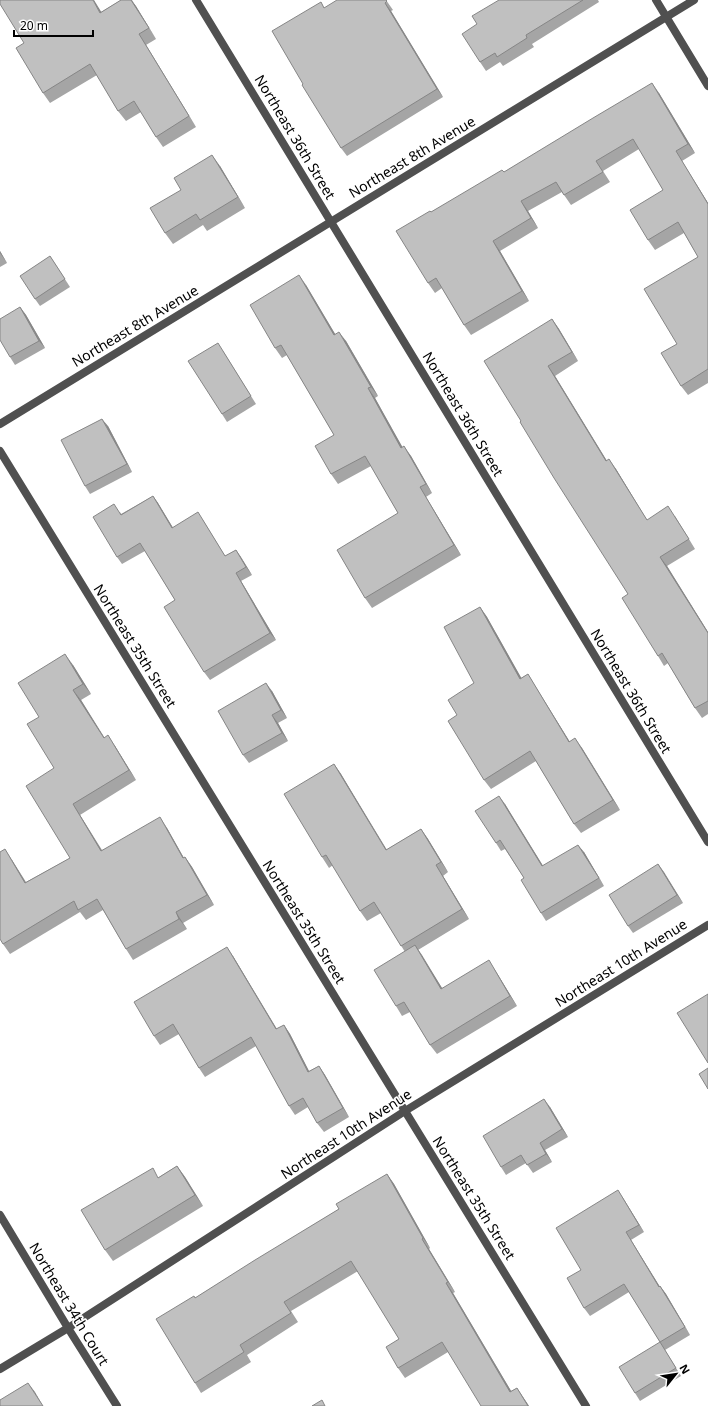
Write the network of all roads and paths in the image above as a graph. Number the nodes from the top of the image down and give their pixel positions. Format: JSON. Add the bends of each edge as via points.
{"nodes":[{"id":1,"x":196,"y":0,"type":"edge"},
{"id":2,"x":656,"y":0,"type":"edge"},
{"id":3,"x":694,"y":0,"type":"edge"},
{"id":4,"x":666,"y":17,"type":"junction"},
{"id":5,"x":708,"y":86,"type":"edge"},
{"id":6,"x":331,"y":222,"type":"junction"},
{"id":7,"x":0,"y":424,"type":"edge"},
{"id":8,"x":0,"y":451,"type":"edge"},
{"id":9,"x":708,"y":842,"type":"edge"},
{"id":10,"x":708,"y":925,"type":"edge"},
{"id":11,"x":405,"y":1111,"type":"junction"},
{"id":12,"x":0,"y":1215,"type":"edge"},
{"id":13,"x":68,"y":1328,"type":"junction"},
{"id":14,"x":0,"y":1369,"type":"edge"},
{"id":15,"x":117,"y":1406,"type":"edge"},
{"id":16,"x":586,"y":1406,"type":"edge"}],
"edges":[{"from":1,"to":6,"type":"street","name":"Northeast 36th Street"},
{"from":2,"to":4,"type":"street"},
{"from":3,"to":4,"type":"street","name":"Northeast 8th Avenue"},
{"from":4,"to":5,"type":"street"},
{"from":4,"to":6,"type":"street","name":"Northeast 8th Avenue"},
{"from":6,"to":7,"type":"street","name":"Northeast 8th Avenue"},
{"from":6,"to":9,"type":"street","name":"Northeast 36th Street"},
{"from":8,"to":11,"type":"street","name":"Northeast 35th Street"},
{"from":10,"to":11,"type":"street","name":"Northeast 10th Avenue"},
{"from":11,"to":13,"type":"street","name":"Northeast 10th Avenue"},
{"from":11,"to":16,"type":"street","name":"Northeast 35th Street"},
{"from":12,"to":13,"type":"street","name":"Northeast 34th Court"},
{"from":13,"to":14,"type":"street","name":"Northeast 10th Avenue"},
{"from":13,"to":15,"type":"street","name":"Northeast 34th Court"}]}
